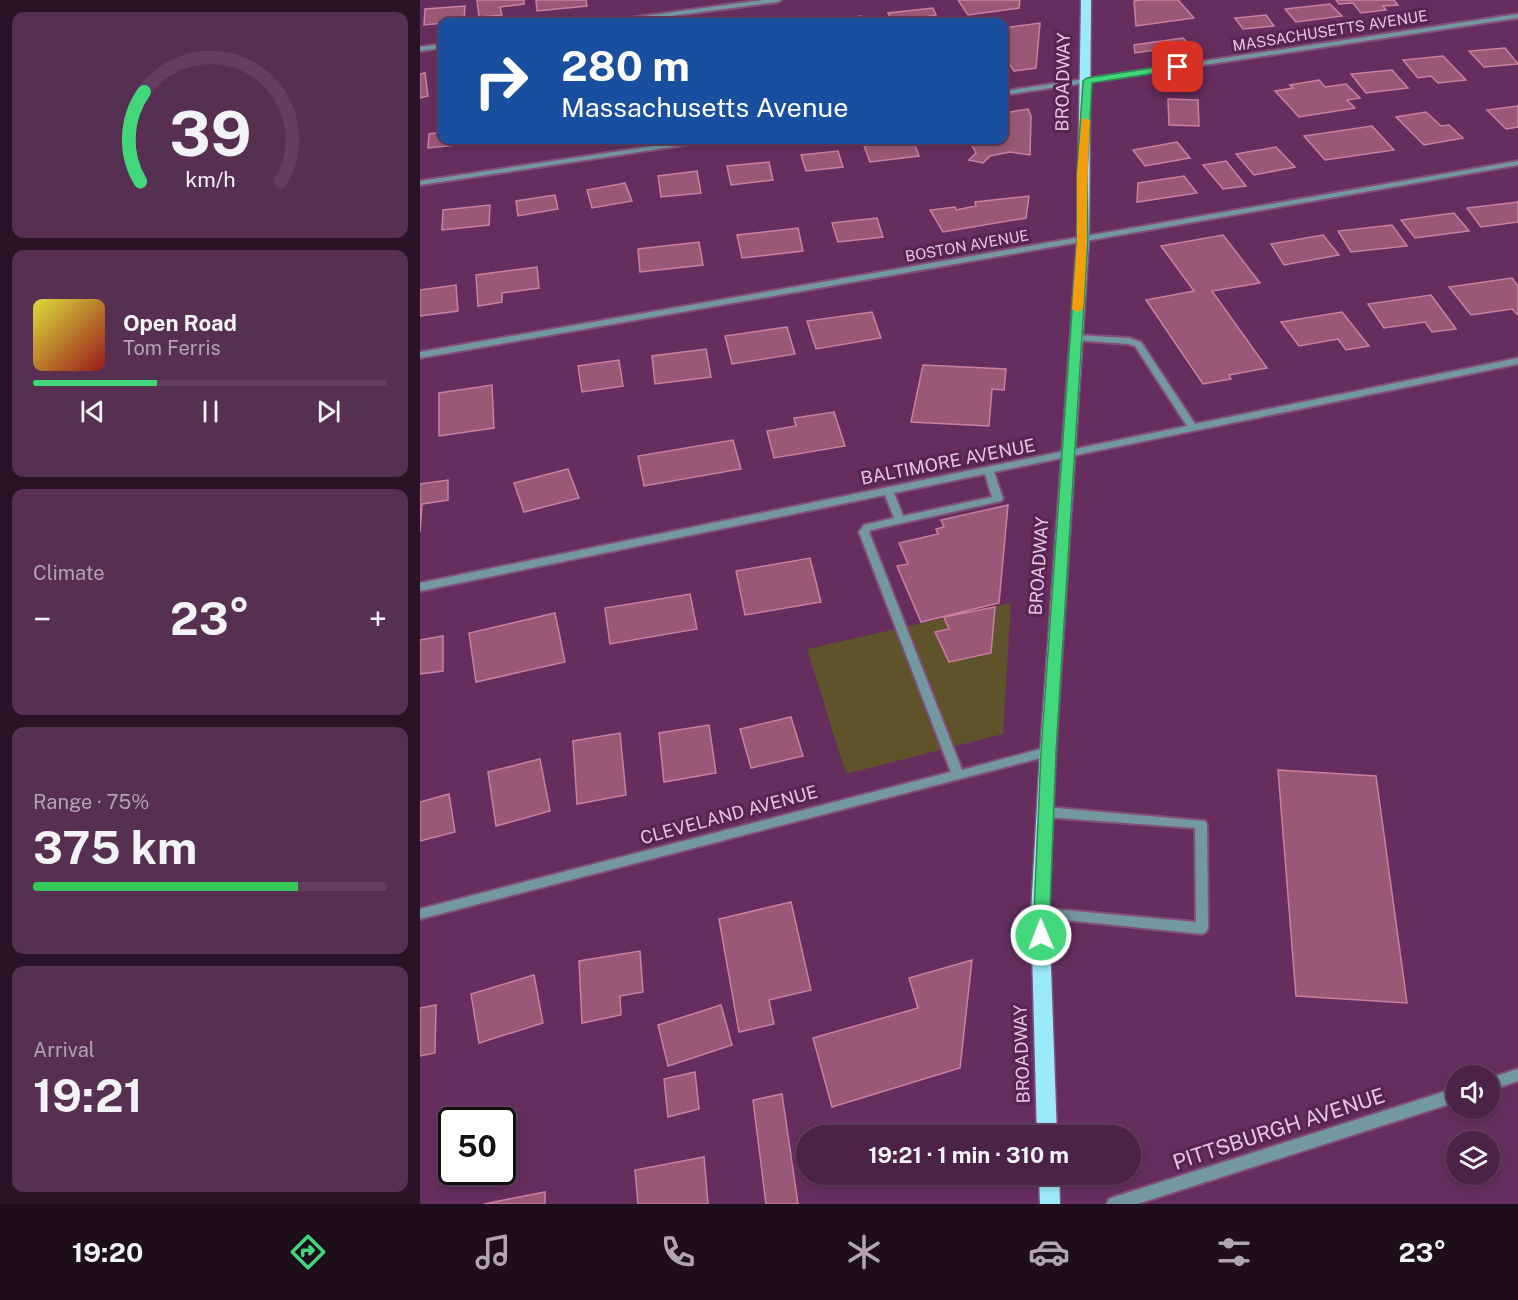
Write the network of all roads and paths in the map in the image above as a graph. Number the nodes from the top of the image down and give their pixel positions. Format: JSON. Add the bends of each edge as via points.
{"nodes":[{"id":1,"x":777,"y":0,"type":"edge"},
{"id":2,"x":1086,"y":0,"type":"edge"},
{"id":3,"x":1518,"y":16,"type":"edge"},
{"id":4,"x":644,"y":18,"type":"edge"},
{"id":5,"x":438,"y":47,"type":"edge"},
{"id":6,"x":420,"y":49,"type":"edge"},
{"id":7,"x":1087,"y":81,"type":"junction"},
{"id":8,"x":1008,"y":92,"type":"edge"},
{"id":9,"x":678,"y":144,"type":"edge"},
{"id":10,"x":1518,"y":163,"type":"edge"},
{"id":11,"x":420,"y":183,"type":"edge"},
{"id":12,"x":1083,"y":240,"type":"junction"},
{"id":13,"x":1076,"y":338,"type":"junction"},
{"id":14,"x":420,"y":355,"type":"edge"},
{"id":15,"x":1518,"y":361,"type":"edge"},
{"id":16,"x":1193,"y":428,"type":"junction"},
{"id":17,"x":1070,"y":455,"type":"junction"},
{"id":18,"x":989,"y":470,"type":"junction"},
{"id":19,"x":888,"y":491,"type":"junction"},
{"id":20,"x":900,"y":520,"type":"junction"},
{"id":21,"x":420,"y":587,"type":"edge"},
{"id":22,"x":1048,"y":752,"type":"junction"},
{"id":23,"x":958,"y":774,"type":"junction"},
{"id":24,"x":1045,"y":812,"type":"junction"},
{"id":25,"x":1040,"y":913,"type":"junction"},
{"id":26,"x":420,"y":914,"type":"edge"},
{"id":27,"x":1518,"y":1075,"type":"edge"},
{"id":28,"x":1500,"y":1081,"type":"edge"},
{"id":29,"x":1446,"y":1098,"type":"edge"},
{"id":30,"x":1047,"y":1125,"type":"edge"},
{"id":31,"x":1049,"y":1185,"type":"edge"},
{"id":32,"x":1050,"y":1204,"type":"edge"},
{"id":33,"x":1114,"y":1204,"type":"edge"}],
"edges":[{"from":1,"to":4,"type":"street"},
{"from":2,"to":7,"type":"main road","name":"BROADWAY"},
{"from":3,"to":7,"type":"street","name":"MASSACHUSETTS AVENUE"},
{"from":5,"to":6,"type":"street"},
{"from":7,"to":8,"type":"street","name":"MASSACHUSETTS AVENUE"},
{"from":7,"to":12,"type":"main road","name":"BROADWAY"},
{"from":9,"to":11,"type":"street"},
{"from":10,"to":12,"type":"street","name":"BOSTON AVENUE"},
{"from":12,"to":13,"type":"main road","name":"BROADWAY"},
{"from":12,"to":14,"type":"street","name":"BOSTON AVENUE"},
{"from":13,"to":16,"type":"street","via":[[1138,344]]},
{"from":13,"to":17,"type":"main road","name":"BROADWAY"},
{"from":15,"to":16,"type":"street","name":"BALTIMORE AVENUE"},
{"from":16,"to":17,"type":"street","name":"BALTIMORE AVENUE"},
{"from":17,"to":18,"type":"street","name":"BALTIMORE AVENUE"},
{"from":17,"to":22,"type":"main road","name":"BROADWAY"},
{"from":18,"to":19,"type":"street","name":"BALTIMORE AVENUE"},
{"from":18,"to":20,"type":"street","via":[[998,499]]},
{"from":19,"to":20,"type":"street"},
{"from":19,"to":21,"type":"street","name":"BALTIMORE AVENUE"},
{"from":20,"to":23,"type":"street","via":[[868,526],[864,532]]},
{"from":22,"to":23,"type":"street","name":"CLEVELAND AVENUE"},
{"from":22,"to":24,"type":"main road","name":"BROADWAY"},
{"from":23,"to":26,"type":"street","name":"CLEVELAND AVENUE"},
{"from":24,"to":25,"type":"main road","name":"BROADWAY"},
{"from":24,"to":25,"type":"street","via":[[1201,824],[1202,928]]},
{"from":25,"to":30,"type":"main road","name":"BROADWAY"},
{"from":27,"to":28,"type":"street"},
{"from":29,"to":33,"type":"street","name":"PITTSBURGH AVENUE"},
{"from":31,"to":32,"type":"main road"}]}
